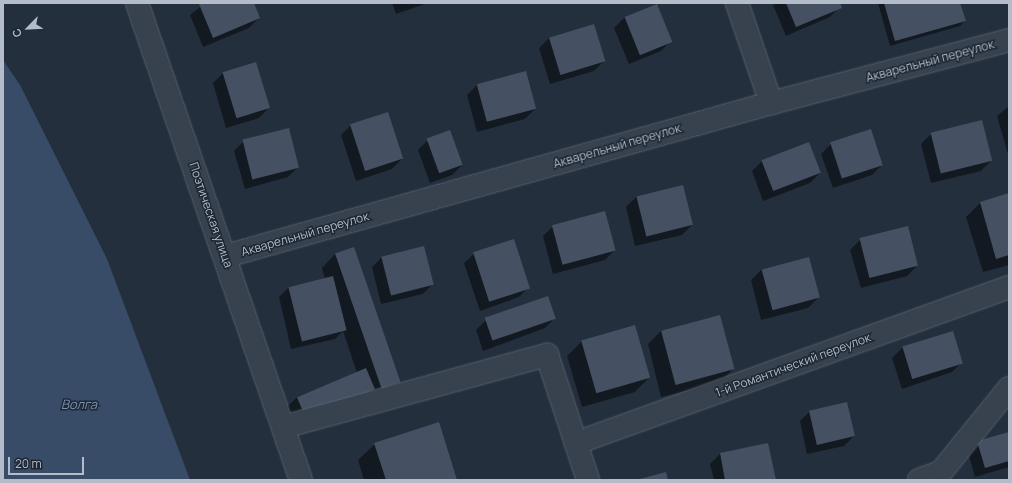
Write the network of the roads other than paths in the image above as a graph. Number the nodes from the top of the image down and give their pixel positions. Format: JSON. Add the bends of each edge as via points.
{"nodes":[{"id":1,"x":137,"y":3,"type":"edge"},
{"id":2,"x":737,"y":3,"type":"edge"},
{"id":3,"x":1009,"y":40,"type":"edge"},
{"id":4,"x":771,"y":103,"type":"junction"},
{"id":5,"x":226,"y":256,"type":"junction"},
{"id":6,"x":1009,"y":287,"type":"edge"},
{"id":7,"x":1009,"y":388,"type":"edge"},
{"id":8,"x":283,"y":427,"type":"junction"},
{"id":9,"x":576,"y":443,"type":"junction"},
{"id":10,"x":301,"y":480,"type":"edge"},
{"id":11,"x":588,"y":480,"type":"edge"},
{"id":12,"x":919,"y":480,"type":"edge"}],
"edges":[{"from":1,"to":5,"type":"street","name":"Поэтическая улица"},
{"from":2,"to":4,"type":"street"},
{"from":3,"to":4,"type":"street","name":"Акварельный переулок"},
{"from":4,"to":5,"type":"street","name":"Акварельный переулок"},
{"from":5,"to":8,"type":"street","name":"Поэтическая улица"},
{"from":6,"to":9,"type":"street","name":"1-й Романтический переулок"},
{"from":7,"to":12,"type":"street","via":[[941,472]]},
{"from":8,"to":9,"type":"street","via":[[547,355]]},
{"from":8,"to":10,"type":"street","name":"Поэтическая улица"},
{"from":9,"to":11,"type":"street"}]}
